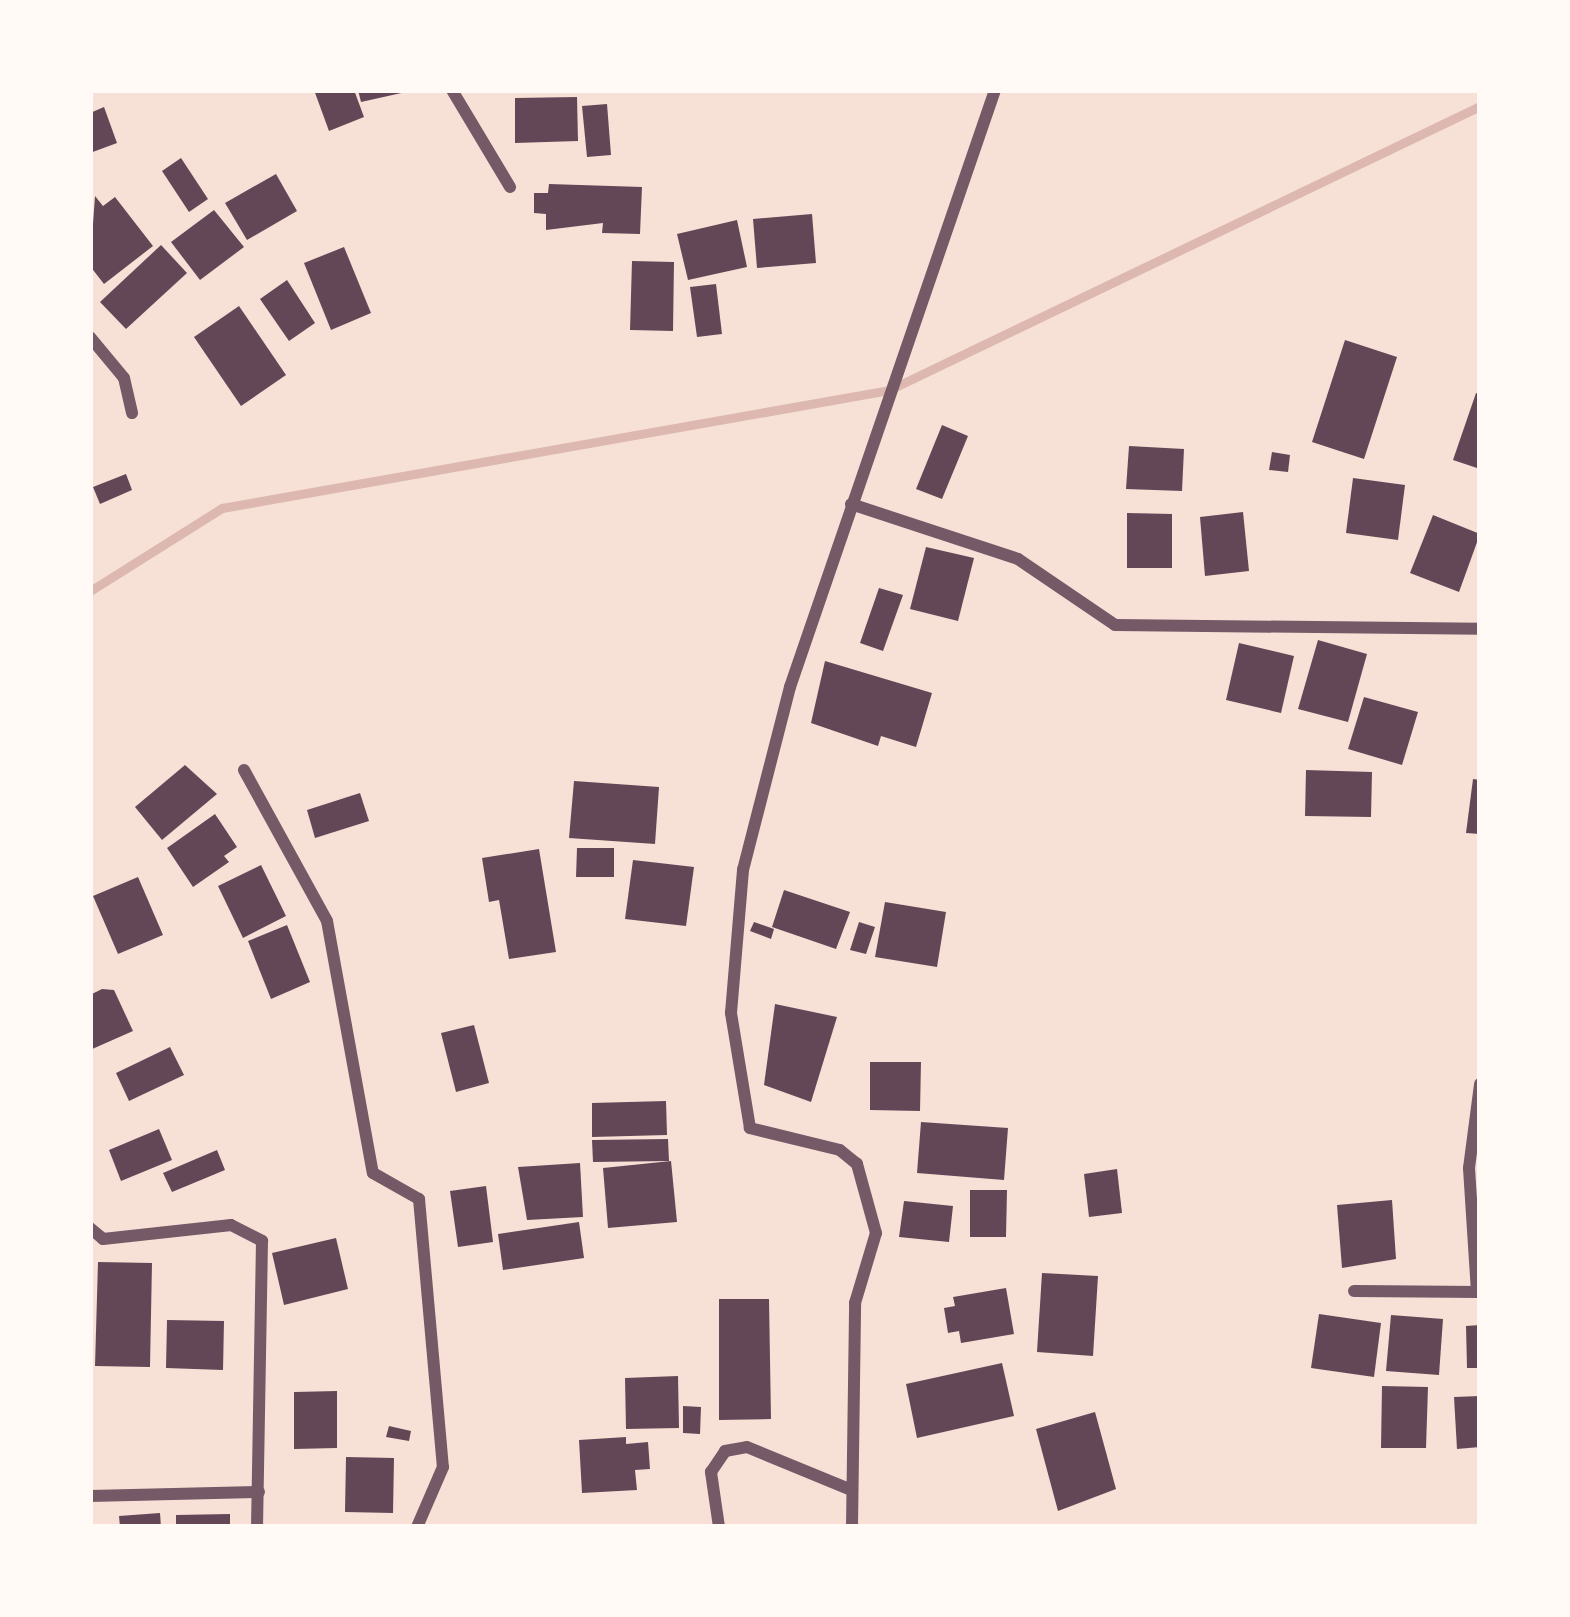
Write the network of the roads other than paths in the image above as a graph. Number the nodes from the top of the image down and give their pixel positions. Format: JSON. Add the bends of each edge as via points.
{"nodes":[{"id":1,"x":452,"y":90,"type":"edge"},
{"id":2,"x":994,"y":90,"type":"edge"},
{"id":3,"x":510,"y":187,"type":"dead end"},
{"id":4,"x":90,"y":337,"type":"edge"},
{"id":5,"x":131,"y":413,"type":"dead end"},
{"id":6,"x":851,"y":504,"type":"junction"},
{"id":7,"x":1480,"y":629,"type":"edge"},
{"id":8,"x":244,"y":770,"type":"dead end"},
{"id":9,"x":1480,"y":1084,"type":"edge"},
{"id":10,"x":90,"y":1228,"type":"edge"},
{"id":11,"x":1354,"y":1291,"type":"dead end"},
{"id":12,"x":1479,"y":1292,"type":"edge"},
{"id":13,"x":849,"y":1489,"type":"junction"},
{"id":14,"x":260,"y":1492,"type":"junction"},
{"id":15,"x":90,"y":1496,"type":"edge"},
{"id":16,"x":257,"y":1527,"type":"edge"},
{"id":17,"x":417,"y":1527,"type":"edge"},
{"id":18,"x":718,"y":1527,"type":"edge"},
{"id":19,"x":852,"y":1527,"type":"edge"}],
"edges":[{"from":1,"to":3,"type":"street"},
{"from":2,"to":6,"type":"street"},
{"from":4,"to":5,"type":"street","via":[[124,378]]},
{"from":6,"to":7,"type":"street","via":[[1018,559],[1115,625]]},
{"from":6,"to":13,"type":"street","via":[[790,687],[742,870],[730,1013],[750,1128],[840,1150],[856,1164],[867,1193],[876,1233],[855,1304]]},
{"from":8,"to":17,"type":"street","via":[[327,921],[373,1173],[419,1199],[442,1467]]},
{"from":9,"to":12,"type":"street","via":[[1469,1168]]},
{"from":10,"to":14,"type":"street","via":[[103,1239],[231,1225],[262,1241]]},
{"from":11,"to":12,"type":"street"},
{"from":13,"to":18,"type":"street","via":[[747,1447],[725,1451],[711,1472]]},
{"from":13,"to":19,"type":"street"},
{"from":14,"to":15,"type":"street"},
{"from":14,"to":16,"type":"street"}]}
